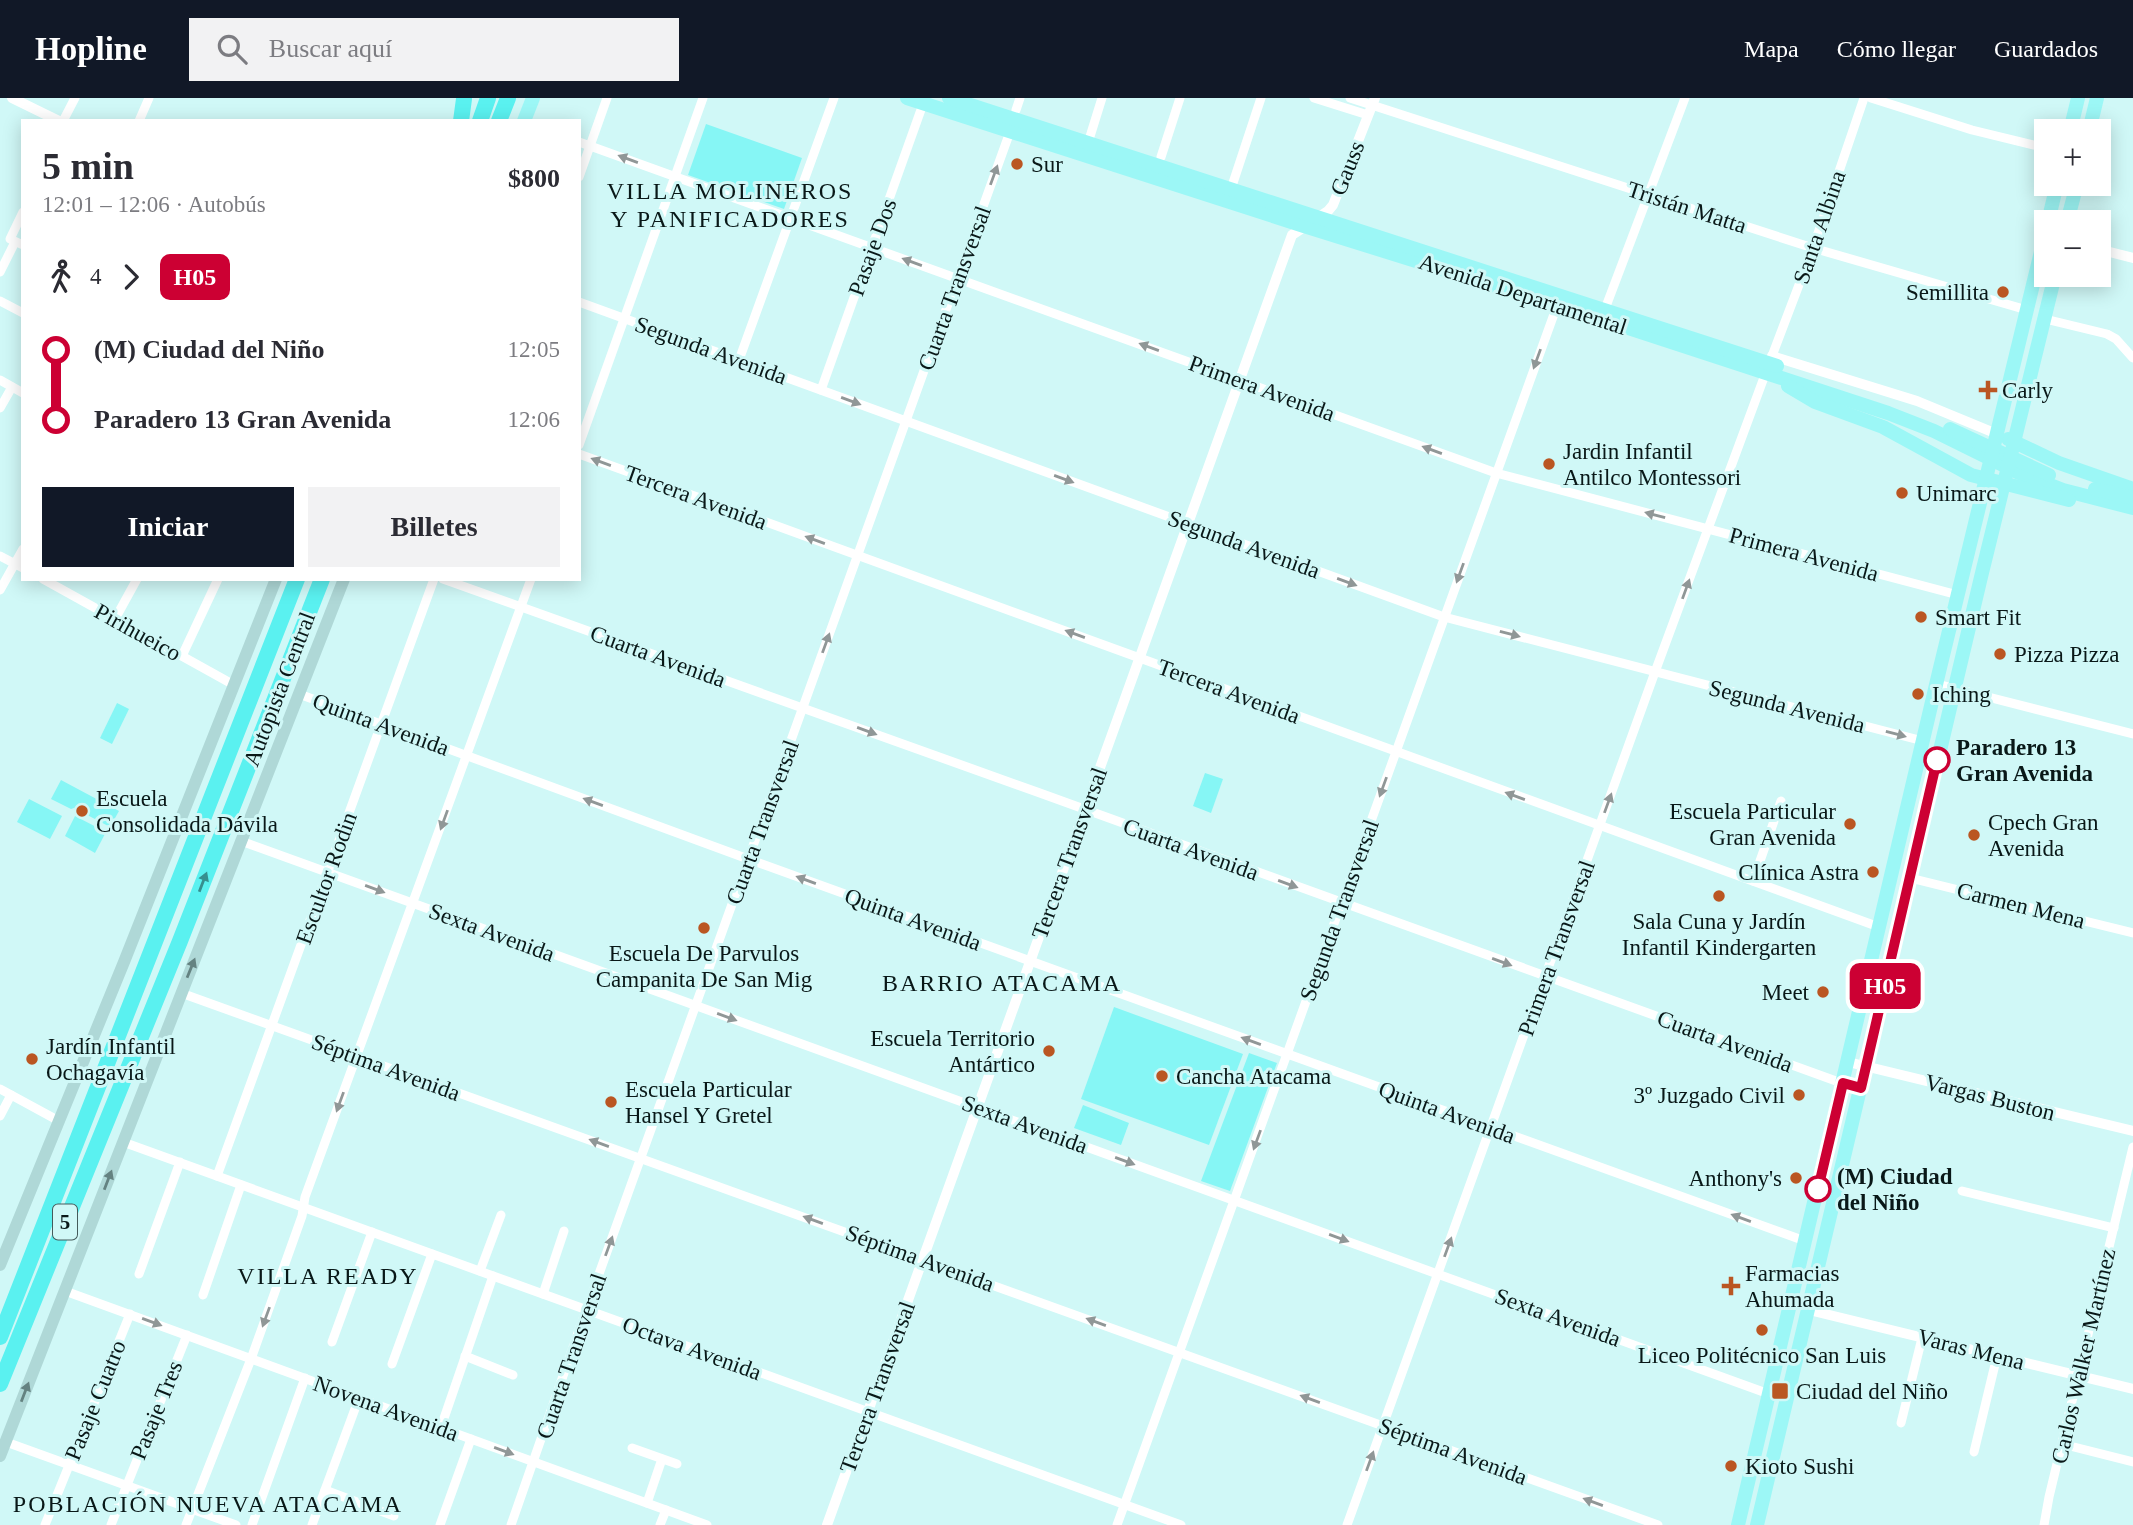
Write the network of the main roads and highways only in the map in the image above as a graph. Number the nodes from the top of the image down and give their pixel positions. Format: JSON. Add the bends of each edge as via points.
{"nodes":[{"id":1,"x":488,"y":98,"type":"edge"},
{"id":2,"x":508,"y":98,"type":"edge"},
{"id":3,"x":533,"y":98,"type":"edge"},
{"id":4,"x":907,"y":98,"type":"edge"},
{"id":5,"x":949,"y":98,"type":"edge"},
{"id":6,"x":2078,"y":98,"type":"edge"},
{"id":7,"x":2098,"y":98,"type":"edge"},
{"id":8,"x":464,"y":99,"type":"edge"},
{"id":9,"x":456,"y":119,"type":"edge"},
{"id":10,"x":461,"y":119,"type":"edge"},
{"id":11,"x":481,"y":119,"type":"edge"},
{"id":12,"x":500,"y":119,"type":"edge"},
{"id":13,"x":525,"y":119,"type":"edge"},
{"id":14,"x":2073,"y":119,"type":"edge"},
{"id":15,"x":2092,"y":119,"type":"edge"},
{"id":16,"x":1014,"y":120,"type":"junction"},
{"id":17,"x":2034,"y":280,"type":"edge"},
{"id":18,"x":2052,"y":287,"type":"edge"},
{"id":19,"x":1559,"y":300,"type":"junction"},
{"id":20,"x":1713,"y":344,"type":"junction"},
{"id":21,"x":1772,"y":356,"type":"road end"},
{"id":22,"x":1766,"y":372,"type":"junction"},
{"id":23,"x":1996,"y":437,"type":"junction"},
{"id":24,"x":2013,"y":445,"type":"junction"},
{"id":25,"x":1987,"y":474,"type":"junction"},
{"id":26,"x":2005,"y":479,"type":"junction"},
{"id":27,"x":2133,"y":489,"type":"edge"},
{"id":28,"x":2133,"y":498,"type":"edge"},
{"id":29,"x":2133,"y":508,"type":"edge"},
{"id":30,"x":2133,"y":517,"type":"edge"},
{"id":31,"x":275,"y":581,"type":"edge"},
{"id":32,"x":296,"y":581,"type":"edge"},
{"id":33,"x":321,"y":581,"type":"edge"},
{"id":34,"x":343,"y":581,"type":"edge"},
{"id":35,"x":0,"y":1264,"type":"edge"},
{"id":36,"x":1794,"y":1287,"type":"junction"},
{"id":37,"x":1809,"y":1310,"type":"junction"},
{"id":38,"x":0,"y":1337,"type":"edge"},
{"id":39,"x":0,"y":1384,"type":"edge"},
{"id":40,"x":0,"y":1456,"type":"edge"},
{"id":41,"x":1738,"y":1525,"type":"edge"},
{"id":42,"x":1757,"y":1525,"type":"edge"}],
"edges":[{"from":1,"to":11,"type":"highway"},
{"from":2,"to":12,"type":"highway"},
{"from":3,"to":13,"type":"main road"},
{"from":4,"to":16,"type":"main road","name":"Avenida Departamental"},
{"from":5,"to":16,"type":"main road","name":"Avenida Departamental"},
{"from":6,"to":14,"type":"main road"},
{"from":7,"to":15,"type":"main road"},
{"from":8,"to":9,"type":"main road"},
{"from":8,"to":10,"type":"highway"},
{"from":16,"to":19,"type":"main road","name":"Avenida Departamental"},
{"from":16,"to":19,"type":"main road","name":"Avenida Departamental","via":[[1304,226]]},
{"from":17,"to":23,"type":"main road"},
{"from":18,"to":24,"type":"main road"},
{"from":19,"to":20,"type":"main road","name":"Avenida Departamental","via":[[1605,309]]},
{"from":19,"to":22,"type":"main road","name":"Avenida Departamental"},
{"from":20,"to":21,"type":"main road"},
{"from":20,"to":28,"type":"main road","name":"Avenida Departamental","via":[[1905,410],[2061,479]]},
{"from":22,"to":25,"type":"main road","via":[[1815,402],[1883,427],[1971,475]]},
{"from":22,"to":29,"type":"main road","name":"Avenida Departamental","via":[[1945,435],[2018,473],[2063,490]]},
{"from":23,"to":24,"type":"main road"},
{"from":23,"to":25,"type":"main road"},
{"from":24,"to":26,"type":"main road"},
{"from":24,"to":27,"type":"main road"},
{"from":25,"to":26,"type":"main road"},
{"from":25,"to":36,"type":"main road"},
{"from":26,"to":30,"type":"main road"},
{"from":26,"to":37,"type":"main road"},
{"from":31,"to":35,"type":"main road"},
{"from":32,"to":38,"type":"highway","name":"Autopista Central","number":"5"},
{"from":39,"to":33,"type":"highway","name":"Autopista Central","number":"5","one_way":true},
{"from":40,"to":34,"type":"main road","one_way":true},
{"from":36,"to":37,"type":"main road","via":[[1800,1304]]},
{"from":36,"to":41,"type":"main road"},
{"from":37,"to":42,"type":"main road"}]}
